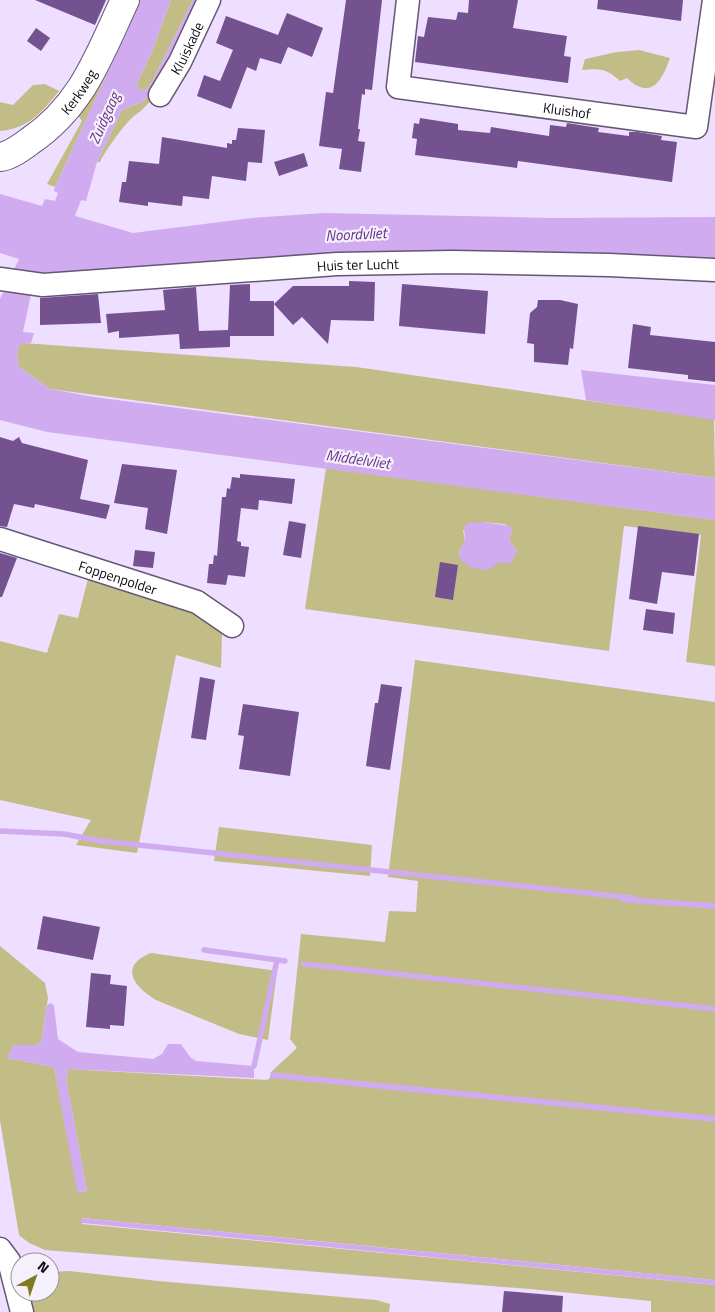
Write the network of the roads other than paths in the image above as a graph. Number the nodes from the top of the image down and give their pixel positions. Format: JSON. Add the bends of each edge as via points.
{"nodes":[{"id":1,"x":125,"y":0,"type":"edge"},
{"id":2,"x":209,"y":0,"type":"edge"},
{"id":3,"x":408,"y":0,"type":"edge"},
{"id":4,"x":714,"y":0,"type":"edge"},
{"id":5,"x":160,"y":95,"type":"dead end"},
{"id":6,"x":0,"y":157,"type":"edge"},
{"id":7,"x":715,"y":270,"type":"edge"},
{"id":8,"x":0,"y":279,"type":"edge"},
{"id":9,"x":0,"y":539,"type":"edge"},
{"id":10,"x":232,"y":626,"type":"dead end"},
{"id":11,"x":0,"y":1249,"type":"edge"},
{"id":12,"x":22,"y":1312,"type":"edge"}],
"edges":[{"from":1,"to":6,"type":"street","name":"Kerkweg","via":[[88,82],[72,103],[49,129]]},
{"from":2,"to":5,"type":"street","name":"Kluiskade","via":[[180,62]]},
{"from":3,"to":4,"type":"street","name":"Kluishof","via":[[398,87],[696,126]]},
{"from":7,"to":8,"type":"street","name":"Huis ter Lucht","via":[[452,262],[337,264],[43,285]]},
{"from":9,"to":10,"type":"street","name":"Foppenpolder","via":[[197,602]]},
{"from":11,"to":12,"type":"street","via":[[9,1261]]}]}
